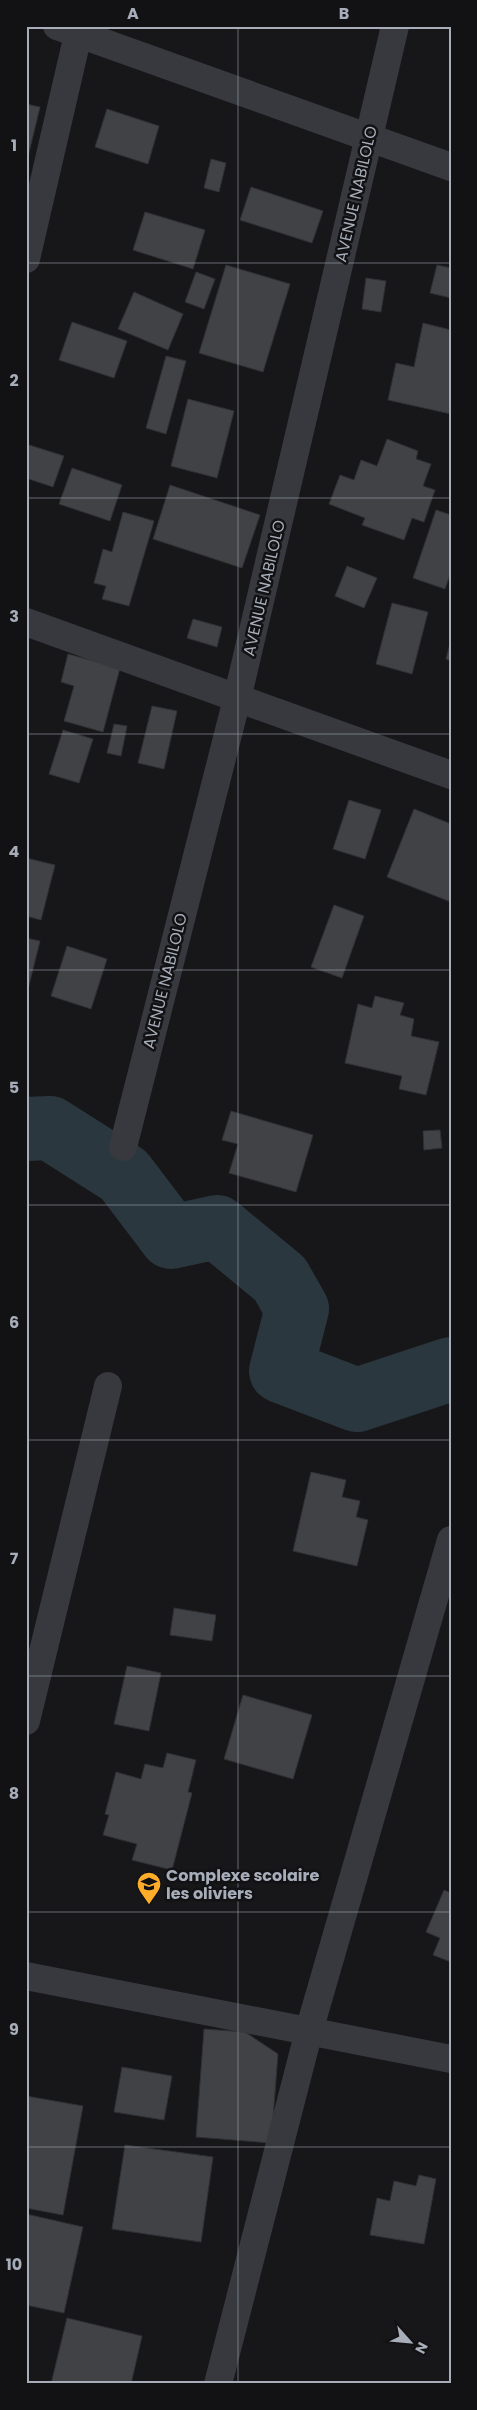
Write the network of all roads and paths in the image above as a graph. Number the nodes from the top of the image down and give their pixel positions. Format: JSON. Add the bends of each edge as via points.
{"nodes":[{"id":1,"x":395,"y":26,"type":"edge"},
{"id":2,"x":72,"y":29,"type":"edge"},
{"id":3,"x":369,"y":138,"type":"junction"},
{"id":4,"x":451,"y":167,"type":"edge"},
{"id":5,"x":26,"y":259,"type":"edge"},
{"id":6,"x":26,"y":622,"type":"edge"},
{"id":7,"x":238,"y":700,"type":"junction"},
{"id":8,"x":451,"y":775,"type":"edge"},
{"id":9,"x":123,"y":1147,"type":"dead end"},
{"id":10,"x":108,"y":1386,"type":"dead end"},
{"id":11,"x":451,"y":1540,"type":"edge"},
{"id":12,"x":26,"y":1721,"type":"edge"},
{"id":13,"x":26,"y":1976,"type":"edge"},
{"id":14,"x":309,"y":2031,"type":"junction"},
{"id":15,"x":451,"y":2059,"type":"edge"},
{"id":16,"x":218,"y":2384,"type":"edge"}],
"edges":[{"from":1,"to":3,"type":"street","name":"AVENUE NABILOLO"},
{"from":2,"to":3,"type":"street"},
{"from":2,"to":5,"type":"street"},
{"from":3,"to":4,"type":"street"},
{"from":3,"to":7,"type":"street","name":"AVENUE NABILOLO"},
{"from":6,"to":7,"type":"street"},
{"from":7,"to":8,"type":"street"},
{"from":7,"to":9,"type":"street","name":"AVENUE NABILOLO"},
{"from":10,"to":12,"type":"street"},
{"from":11,"to":14,"type":"street"},
{"from":13,"to":14,"type":"street"},
{"from":14,"to":15,"type":"street"},
{"from":14,"to":16,"type":"street"}]}
